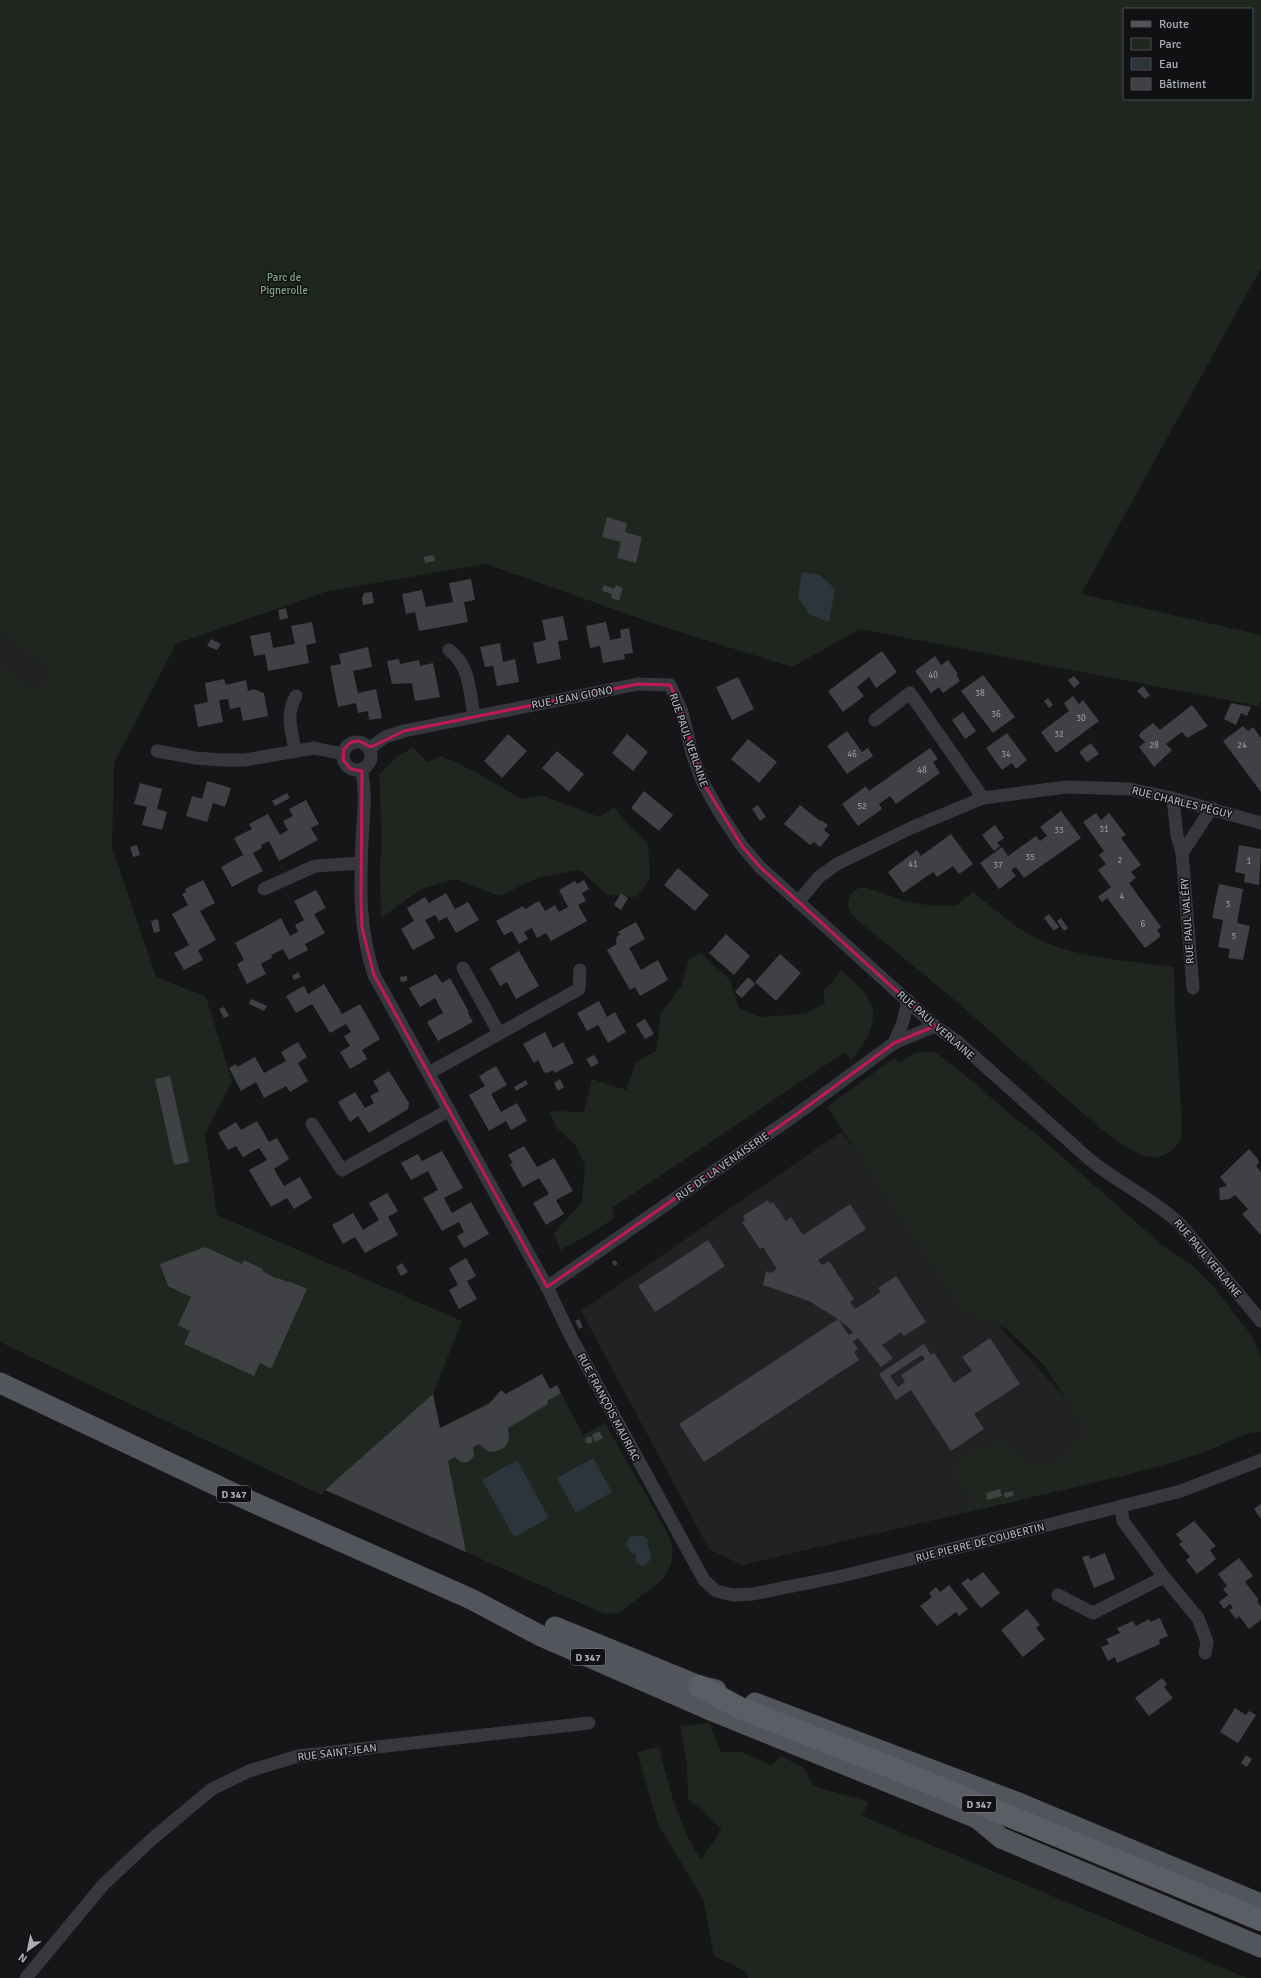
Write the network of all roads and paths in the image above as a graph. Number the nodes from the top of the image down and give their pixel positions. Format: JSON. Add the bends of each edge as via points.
{"nodes":[{"id":1,"x":449,"y":650,"type":"dead end"},
{"id":2,"x":670,"y":685,"type":"joint"},
{"id":3,"x":296,"y":696,"type":"dead end"},
{"id":4,"x":474,"y":717,"type":"junction"},
{"id":5,"x":874,"y":720,"type":"dead end"},
{"id":6,"x":370,"y":748,"type":"junction"},
{"id":7,"x":157,"y":751,"type":"dead end"},
{"id":8,"x":295,"y":751,"type":"junction"},
{"id":9,"x":343,"y":754,"type":"junction"},
{"id":10,"x":361,"y":769,"type":"junction"},
{"id":11,"x":983,"y":798,"type":"junction"},
{"id":12,"x":1173,"y":798,"type":"junction"},
{"id":13,"x":1212,"y":808,"type":"junction"},
{"id":14,"x":1261,"y":823,"type":"edge"},
{"id":15,"x":1182,"y":853,"type":"junction"},
{"id":16,"x":361,"y":863,"type":"junction"},
{"id":17,"x":264,"y":889,"type":"dead end"},
{"id":18,"x":798,"y":902,"type":"junction"},
{"id":19,"x":462,"y":968,"type":"dead end"},
{"id":20,"x":580,"y":970,"type":"dead end"},
{"id":21,"x":1193,"y":988,"type":"dead end"},
{"id":22,"x":908,"y":1000,"type":"junction"},
{"id":23,"x":935,"y":1026,"type":"junction"},
{"id":24,"x":500,"y":1034,"type":"junction"},
{"id":25,"x":894,"y":1042,"type":"junction"},
{"id":26,"x":429,"y":1073,"type":"junction"},
{"id":27,"x":449,"y":1110,"type":"junction"},
{"id":28,"x":312,"y":1124,"type":"dead end"},
{"id":29,"x":547,"y":1287,"type":"junction"},
{"id":30,"x":1261,"y":1321,"type":"edge"},
{"id":31,"x":0,"y":1383,"type":"edge"},
{"id":32,"x":1261,"y":1460,"type":"edge"},
{"id":33,"x":1121,"y":1506,"type":"junction"},
{"id":34,"x":838,"y":1577,"type":"joint"},
{"id":35,"x":1164,"y":1577,"type":"junction"},
{"id":36,"x":1058,"y":1595,"type":"dead end"},
{"id":37,"x":471,"y":1599,"type":"junction"},
{"id":38,"x":1205,"y":1654,"type":"dead end"},
{"id":39,"x":699,"y":1686,"type":"junction"},
{"id":40,"x":589,"y":1724,"type":"dead end"},
{"id":41,"x":977,"y":1818,"type":"junction"},
{"id":42,"x":1261,"y":1904,"type":"edge"},
{"id":43,"x":1261,"y":1920,"type":"edge"},
{"id":44,"x":1261,"y":1934,"type":"edge"},
{"id":45,"x":1261,"y":1947,"type":"edge"},
{"id":46,"x":26,"y":1978,"type":"edge"}],
"edges":[{"from":1,"to":4,"type":"street","via":[[459,658],[465,669]]},
{"from":2,"to":4,"type":"street","name":"RUE JEAN GIONO","via":[[638,684]]},
{"from":2,"to":18,"type":"street","name":"RUE PAUL VERLAINE","via":[[682,712],[702,781],[721,815],[753,860]]},
{"from":3,"to":8,"type":"street","via":[[289,716]]},
{"from":4,"to":6,"type":"street","name":"RUE JEAN GIONO","via":[[397,732]]},
{"from":5,"to":11,"type":"street","via":[[910,693]]},
{"from":6,"to":9,"type":"street","via":[[364,743],[354,742],[347,745]]},
{"from":6,"to":10,"type":"street","via":[[370,762]]},
{"from":7,"to":8,"type":"street","via":[[224,760],[245,760]]},
{"from":8,"to":9,"type":"street","via":[[319,749]]},
{"from":9,"to":10,"type":"street","via":[[344,762],[349,767]]},
{"from":10,"to":16,"type":"street","name":"RUE FRANÇOIS MAURIAC","via":[[364,792]]},
{"from":11,"to":12,"type":"street","name":"RUE CHARLES PÉGUY","via":[[1066,787],[1129,789]]},
{"from":11,"to":18,"type":"street","name":"RUE CHARLES PÉGUY","via":[[913,826],[837,864],[819,877]]},
{"from":12,"to":13,"type":"street","name":"RUE CHARLES PÉGUY"},
{"from":12,"to":15,"type":"street","name":"RUE PAUL VALÉRY","via":[[1177,836]]},
{"from":13,"to":14,"type":"street","name":"RUE CHARLES PÉGUY"},
{"from":13,"to":15,"type":"street"},
{"from":15,"to":21,"type":"street","name":"RUE PAUL VALÉRY"},
{"from":16,"to":17,"type":"street","via":[[315,866]]},
{"from":16,"to":26,"type":"street","name":"RUE FRANÇOIS MAURIAC","via":[[362,928],[374,975]]},
{"from":18,"to":22,"type":"street","name":"RUE PAUL VERLAINE"},
{"from":19,"to":24,"type":"street"},
{"from":20,"to":24,"type":"street","via":[[579,989]]},
{"from":22,"to":23,"type":"street","name":"RUE PAUL VERLAINE"},
{"from":22,"to":25,"type":"street","name":"RUE DE LA VENAISERIE","via":[[903,1022]]},
{"from":23,"to":25,"type":"street","name":"RUE DE LA VENAISERIE"},
{"from":23,"to":30,"type":"street","name":"RUE PAUL VERLAINE","via":[[958,1042],[1100,1168],[1166,1211],[1180,1224]]},
{"from":24,"to":26,"type":"street"},
{"from":25,"to":29,"type":"street","name":"RUE DE LA VENAISERIE","via":[[797,1114]]},
{"from":26,"to":27,"type":"street","name":"RUE FRANÇOIS MAURIAC"},
{"from":27,"to":28,"type":"street","via":[[342,1170]]},
{"from":27,"to":29,"type":"street","name":"RUE FRANÇOIS MAURIAC"},
{"from":29,"to":34,"type":"street","name":"RUE FRANÇOIS MAURIAC","via":[[704,1580],[716,1591],[733,1595],[753,1594]]},
{"from":31,"to":37,"type":"main road","number":"D 347","via":[[239,1496]]},
{"from":32,"to":33,"type":"street","name":"RUE PIERRE DE COUBERTIN","via":[[1181,1491]]},
{"from":33,"to":34,"type":"street","name":"RUE PIERRE DE COUBERTIN"},
{"from":33,"to":35,"type":"street","via":[[1123,1521]]},
{"from":35,"to":36,"type":"street","via":[[1093,1613]]},
{"from":35,"to":38,"type":"street","via":[[1198,1618],[1207,1642]]},
{"from":37,"to":39,"type":"main road","via":[[547,1624]]},
{"from":37,"to":41,"type":"main road","number":"D 347","via":[[543,1637],[708,1709]]},
{"from":39,"to":42,"type":"main road","via":[[742,1698],[1016,1802]]},
{"from":39,"to":43,"type":"highway","number":"D 347","via":[[740,1708]]},
{"from":40,"to":46,"type":"street","name":"RUE SAINT-JEAN","via":[[298,1756],[249,1771],[212,1789],[147,1844],[103,1885]]},
{"from":41,"to":44,"type":"highway","number":"D 347"},
{"from":41,"to":45,"type":"main road","via":[[1001,1838]]}]}
